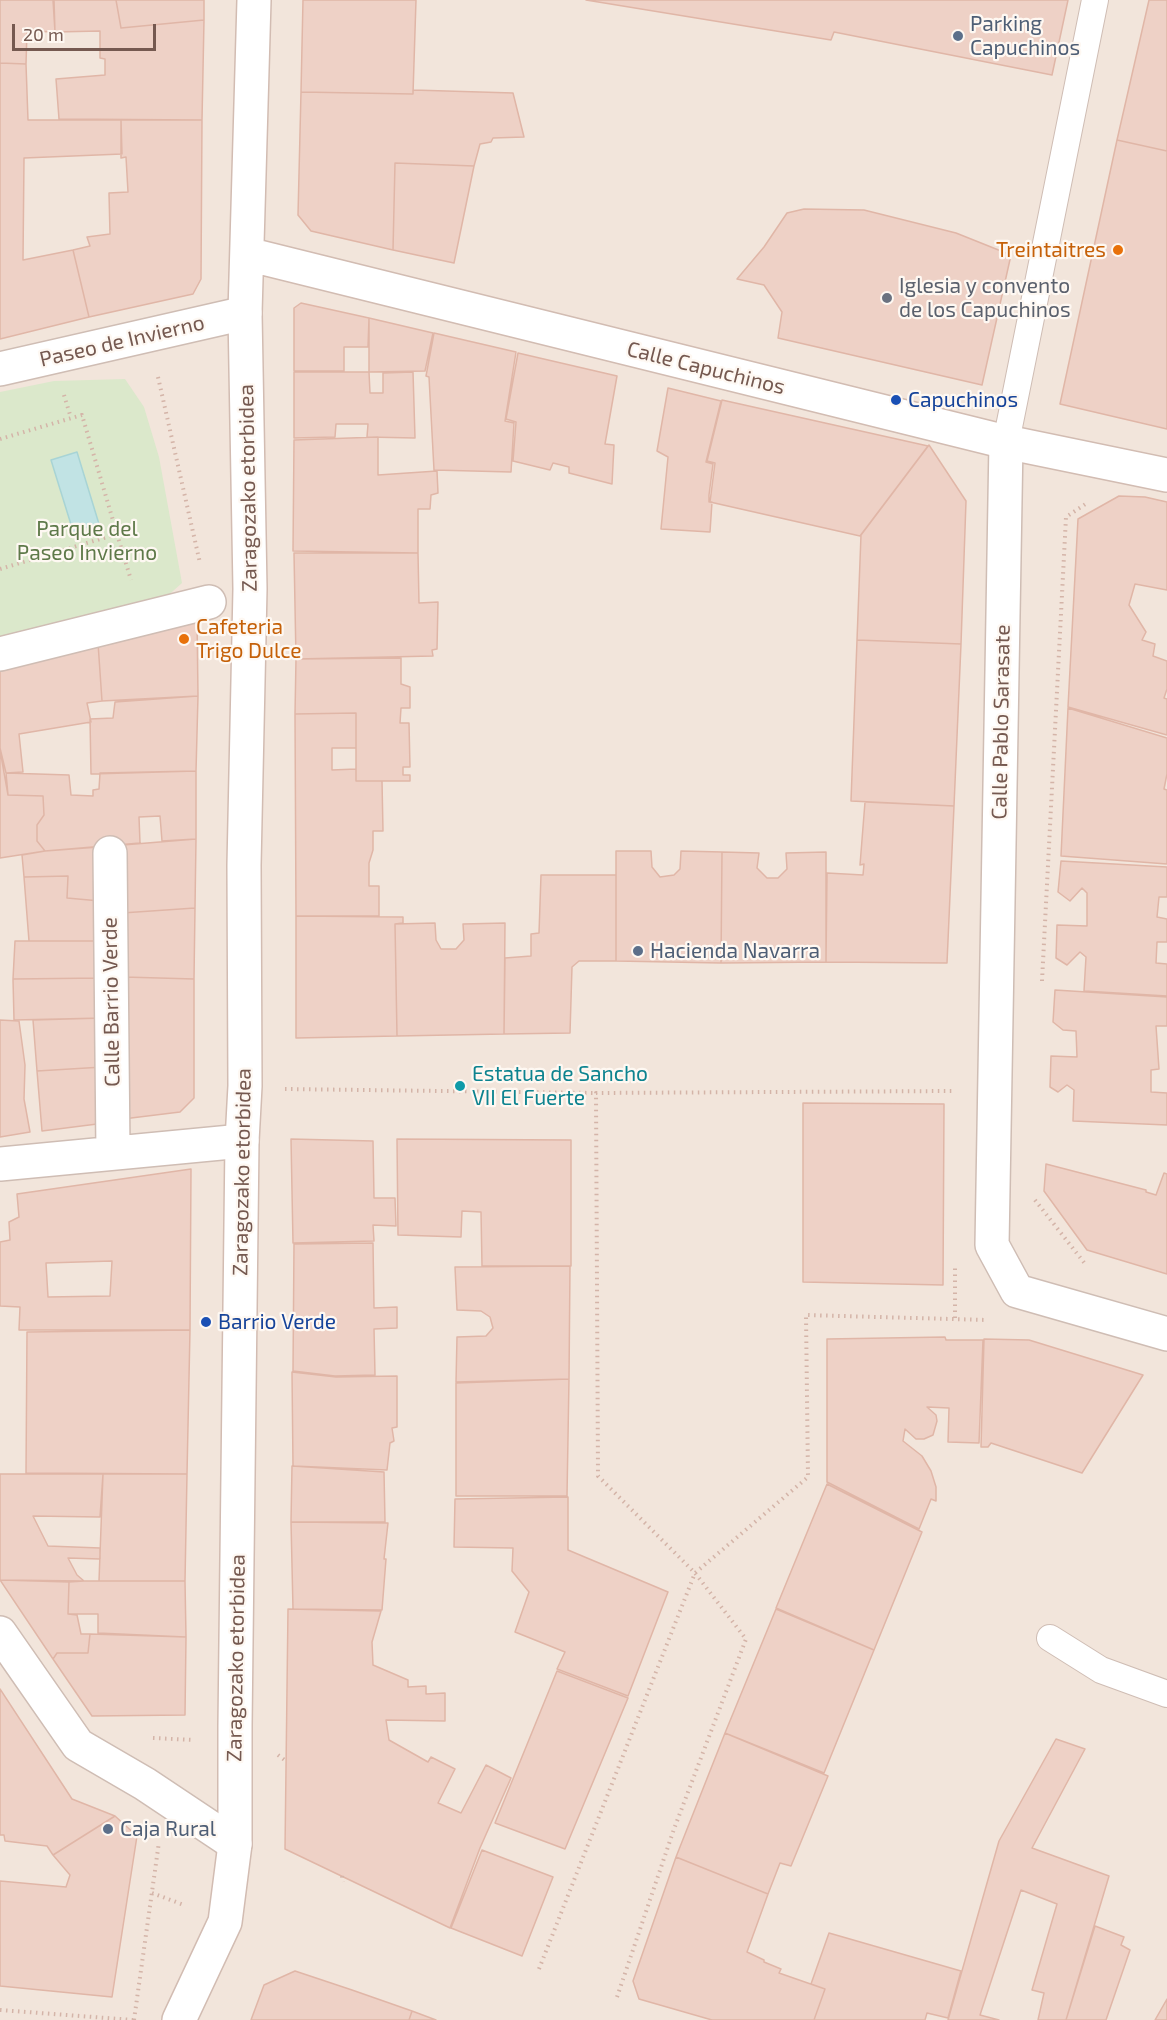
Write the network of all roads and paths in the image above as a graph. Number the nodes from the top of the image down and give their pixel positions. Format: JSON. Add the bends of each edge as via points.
{"nodes":[{"id":1,"x":254,"y":0,"type":"edge"},
{"id":2,"x":1095,"y":0,"type":"edge"},
{"id":3,"x":246,"y":254,"type":"junction"},
{"id":4,"x":244,"y":313,"type":"junction"},
{"id":5,"x":0,"y":369,"type":"edge"},
{"id":6,"x":157,"y":371,"type":"dead end"},
{"id":7,"x":0,"y":438,"type":"edge"},
{"id":8,"x":1006,"y":442,"type":"junction"},
{"id":9,"x":1167,"y":475,"type":"edge"},
{"id":10,"x":1091,"y":500,"type":"dead end"},
{"id":11,"x":0,"y":568,"type":"edge"},
{"id":12,"x":209,"y":602,"type":"joint"},
{"id":13,"x":0,"y":654,"type":"edge"},
{"id":14,"x":110,"y":853,"type":"dead end"},
{"id":15,"x":1041,"y":992,"type":"dead end"},
{"id":16,"x":284,"y":1089,"type":"dead end"},
{"id":17,"x":957,"y":1091,"type":"dead end"},
{"id":18,"x":596,"y":1093,"type":"junction"},
{"id":19,"x":242,"y":1141,"type":"junction"},
{"id":20,"x":113,"y":1152,"type":"junction"},
{"id":21,"x":0,"y":1164,"type":"edge"},
{"id":22,"x":1031,"y":1194,"type":"dead end"},
{"id":23,"x":1095,"y":1268,"type":"dead end"},
{"id":24,"x":955,"y":1318,"type":"dead end"},
{"id":25,"x":1167,"y":1334,"type":"edge"},
{"id":26,"x":695,"y":1573,"type":"junction"},
{"id":27,"x":0,"y":1633,"type":"edge"},
{"id":28,"x":1050,"y":1638,"type":"dead end"},
{"id":29,"x":1167,"y":1694,"type":"edge"},
{"id":30,"x":152,"y":1836,"type":"dead end"},
{"id":31,"x":235,"y":1844,"type":"junction"},
{"id":32,"x":342,"y":1875,"type":"dead end"},
{"id":33,"x":343,"y":1882,"type":"dead end"},
{"id":34,"x":539,"y":1969,"type":"dead end"},
{"id":35,"x":617,"y":1997,"type":"dead end"},
{"id":36,"x":0,"y":2010,"type":"edge"},
{"id":37,"x":134,"y":2020,"type":"edge"},
{"id":38,"x":179,"y":2020,"type":"edge"}],
"edges":[{"from":1,"to":3,"type":"street"},
{"from":2,"to":8,"type":"lane","name":"Calle Pablo Sarasate"},
{"from":3,"to":4,"type":"street","name":"Zaragozako etorbidea"},
{"from":3,"to":8,"type":"street","name":"Calle Capuchinos"},
{"from":4,"to":5,"type":"street","name":"Paseo de Invierno"},
{"from":4,"to":19,"type":"street","name":"Zaragozako etorbidea","via":[[250,589]]},
{"from":6,"to":12,"type":"path"},
{"from":7,"to":11,"type":"path","via":[[82,415],[117,534]]},
{"from":8,"to":9,"type":"street","name":"Calle Capuchinos"},
{"from":8,"to":25,"type":"street","name":"Calle Pablo Sarasate","via":[[992,1245],[1017,1292]]},
{"from":10,"to":15,"type":"path","via":[[1066,517]]},
{"from":12,"to":13,"type":"street"},
{"from":14,"to":20,"type":"street","name":"Calle Barrio Verde"},
{"from":16,"to":18,"type":"path"},
{"from":17,"to":18,"type":"path"},
{"from":18,"to":26,"type":"path","via":[[598,1476]]},
{"from":19,"to":20,"type":"street"},
{"from":19,"to":31,"type":"street","name":"Zaragozako etorbidea"},
{"from":20,"to":21,"type":"street"},
{"from":22,"to":23,"type":"path","via":[[1085,1265]]},
{"from":24,"to":26,"type":"path","via":[[806,1315],[808,1478]]},
{"from":26,"to":34,"type":"path"},
{"from":26,"to":35,"type":"path","via":[[746,1639],[674,1829]]},
{"from":27,"to":31,"type":"street","via":[[78,1745]]},
{"from":28,"to":29,"type":"lane","via":[[1101,1670]]},
{"from":30,"to":37,"type":"path","via":[[159,1842]]},
{"from":31,"to":38,"type":"street","name":"Zaragozako etorbidea","via":[[225,1922]]},
{"from":32,"to":33,"type":"path"},
{"from":36,"to":37,"type":"path"}]}
